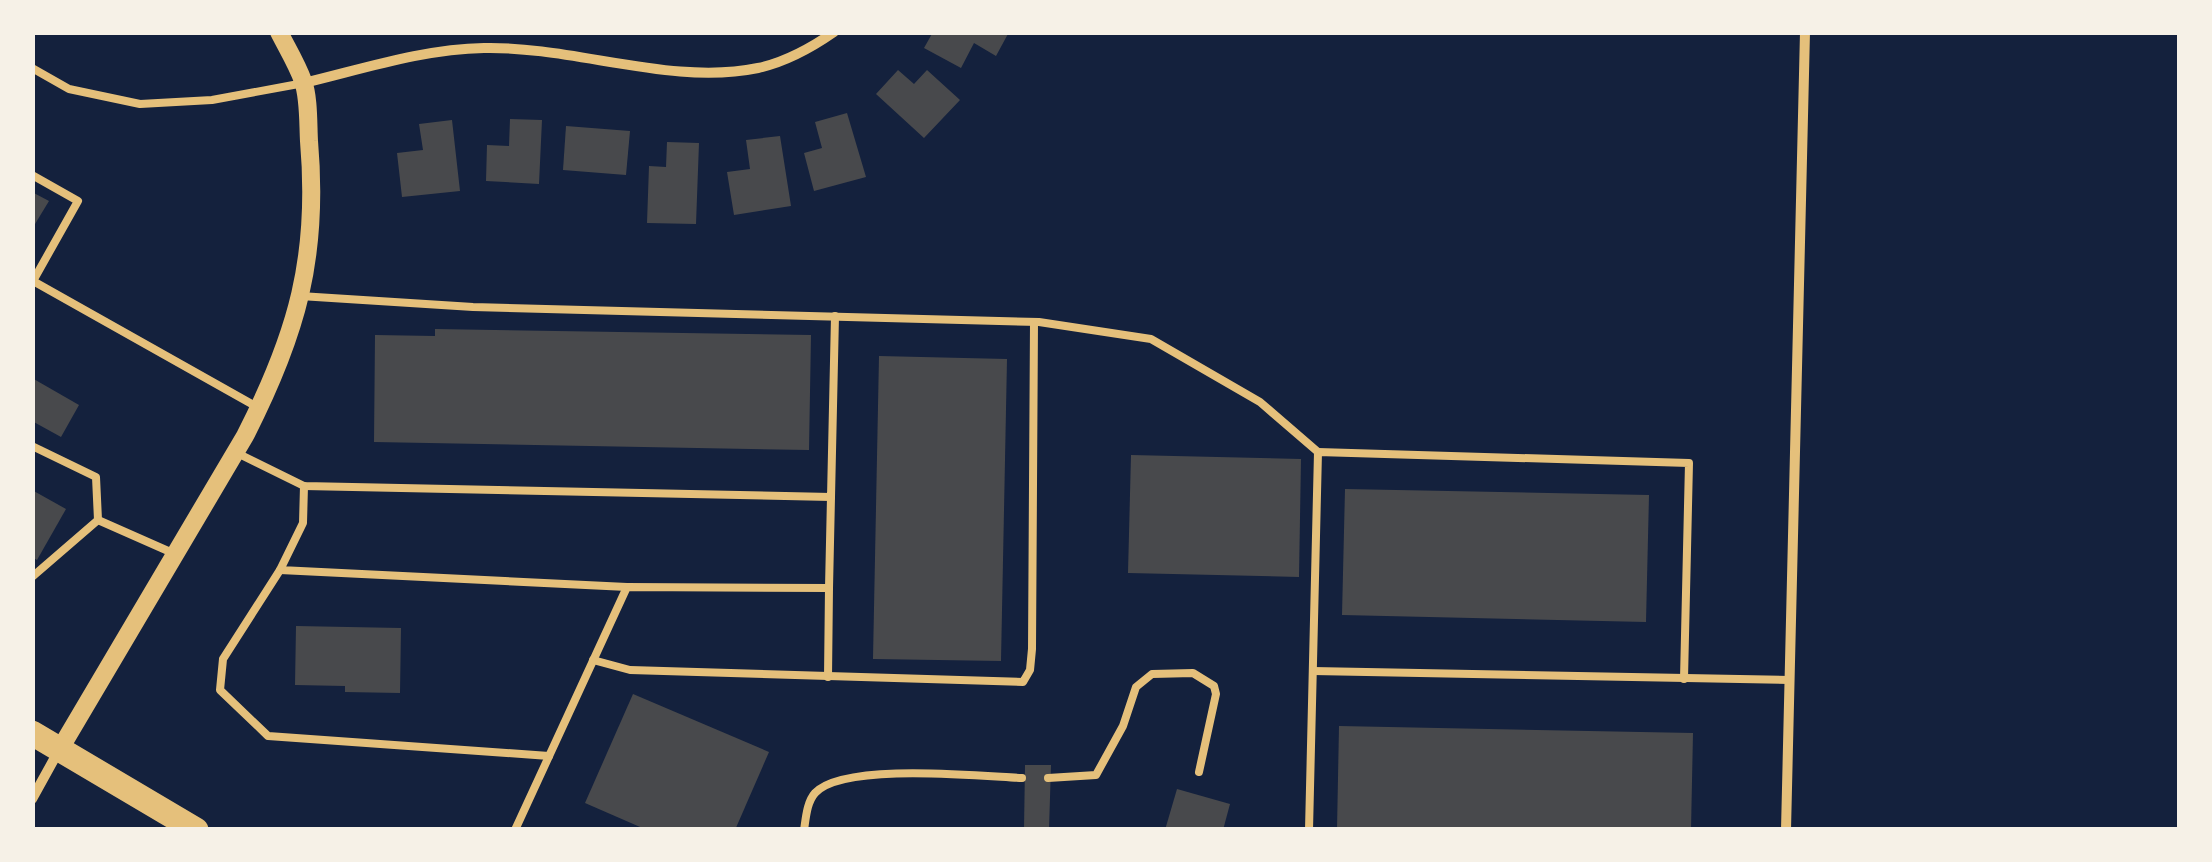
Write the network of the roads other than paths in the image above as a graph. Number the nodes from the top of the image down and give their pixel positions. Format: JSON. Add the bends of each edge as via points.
{"nodes":[{"id":1,"x":279,"y":32,"type":"edge"},
{"id":2,"x":834,"y":32,"type":"edge"},
{"id":3,"x":1804,"y":32,"type":"edge"},
{"id":4,"x":32,"y":68,"type":"edge"},
{"id":5,"x":304,"y":83,"type":"junction"},
{"id":6,"x":32,"y":175,"type":"edge"},
{"id":7,"x":33,"y":281,"type":"edge"},
{"id":8,"x":300,"y":296,"type":"junction"},
{"id":9,"x":834,"y":316,"type":"junction"},
{"id":10,"x":1034,"y":322,"type":"junction"},
{"id":11,"x":259,"y":408,"type":"junction"},
{"id":12,"x":32,"y":446,"type":"edge"},
{"id":13,"x":235,"y":452,"type":"junction"},
{"id":14,"x":1318,"y":452,"type":"junction"},
{"id":15,"x":304,"y":486,"type":"junction"},
{"id":16,"x":830,"y":497,"type":"junction"},
{"id":17,"x":98,"y":520,"type":"junction"},
{"id":18,"x":175,"y":554,"type":"junction"},
{"id":19,"x":280,"y":570,"type":"junction"},
{"id":20,"x":32,"y":576,"type":"edge"},
{"id":21,"x":627,"y":587,"type":"junction"},
{"id":22,"x":828,"y":588,"type":"junction"},
{"id":23,"x":593,"y":660,"type":"junction"},
{"id":24,"x":1313,"y":671,"type":"junction"},
{"id":25,"x":828,"y":677,"type":"junction"},
{"id":26,"x":1684,"y":678,"type":"junction"},
{"id":27,"x":1789,"y":680,"type":"junction"},
{"id":28,"x":32,"y":733,"type":"edge"},
{"id":29,"x":60,"y":749,"type":"junction"},
{"id":30,"x":549,"y":756,"type":"junction"},
{"id":31,"x":1199,"y":772,"type":"dead end"},
{"id":32,"x":1022,"y":778,"type":"dead end"},
{"id":33,"x":1048,"y":778,"type":"dead end"},
{"id":34,"x":32,"y":799,"type":"edge"},
{"id":35,"x":196,"y":830,"type":"edge"},
{"id":36,"x":515,"y":830,"type":"edge"},
{"id":37,"x":804,"y":830,"type":"edge"},
{"id":38,"x":1309,"y":830,"type":"edge"},
{"id":39,"x":1786,"y":830,"type":"edge"}],
"edges":[{"from":1,"to":5,"type":"street"},
{"from":2,"to":5,"type":"street","via":[[804,52],[732,72],[486,48],[419,55]]},
{"from":3,"to":27,"type":"street"},
{"from":4,"to":5,"type":"lane","via":[[69,89],[140,104],[212,100]]},
{"from":5,"to":8,"type":"street","via":[[312,203]]},
{"from":6,"to":7,"type":"lane","via":[[78,201]]},
{"from":7,"to":11,"type":"lane"},
{"from":8,"to":9,"type":"lane"},
{"from":8,"to":11,"type":"street"},
{"from":9,"to":10,"type":"lane"},
{"from":9,"to":16,"type":"lane"},
{"from":10,"to":14,"type":"lane","via":[[1151,338],[1260,402]]},
{"from":10,"to":25,"type":"lane","via":[[1030,670],[1023,682]]},
{"from":11,"to":13,"type":"street"},
{"from":12,"to":17,"type":"lane","via":[[96,477]]},
{"from":13,"to":15,"type":"lane"},
{"from":13,"to":18,"type":"street"},
{"from":14,"to":24,"type":"lane"},
{"from":14,"to":26,"type":"lane","via":[[1689,463]]},
{"from":15,"to":16,"type":"lane"},
{"from":15,"to":19,"type":"lane","via":[[303,522]]},
{"from":16,"to":22,"type":"lane"},
{"from":17,"to":18,"type":"lane"},
{"from":17,"to":20,"type":"lane"},
{"from":18,"to":29,"type":"street"},
{"from":19,"to":21,"type":"lane"},
{"from":19,"to":30,"type":"lane","via":[[223,659],[220,690],[268,736]]},
{"from":21,"to":22,"type":"lane"},
{"from":21,"to":23,"type":"lane"},
{"from":22,"to":25,"type":"lane"},
{"from":23,"to":25,"type":"lane","via":[[630,670]]},
{"from":23,"to":30,"type":"lane"},
{"from":24,"to":26,"type":"lane"},
{"from":24,"to":38,"type":"lane"},
{"from":26,"to":27,"type":"lane"},
{"from":27,"to":39,"type":"street"},
{"from":28,"to":29,"type":"main road"},
{"from":29,"to":34,"type":"street"},
{"from":29,"to":35,"type":"main road"},
{"from":30,"to":36,"type":"lane"},
{"from":31,"to":33,"type":"lane","via":[[1214,686],[1194,673],[1152,674],[1136,687],[1096,775]]},
{"from":32,"to":37,"type":"lane","via":[[856,776],[816,791]]}]}
